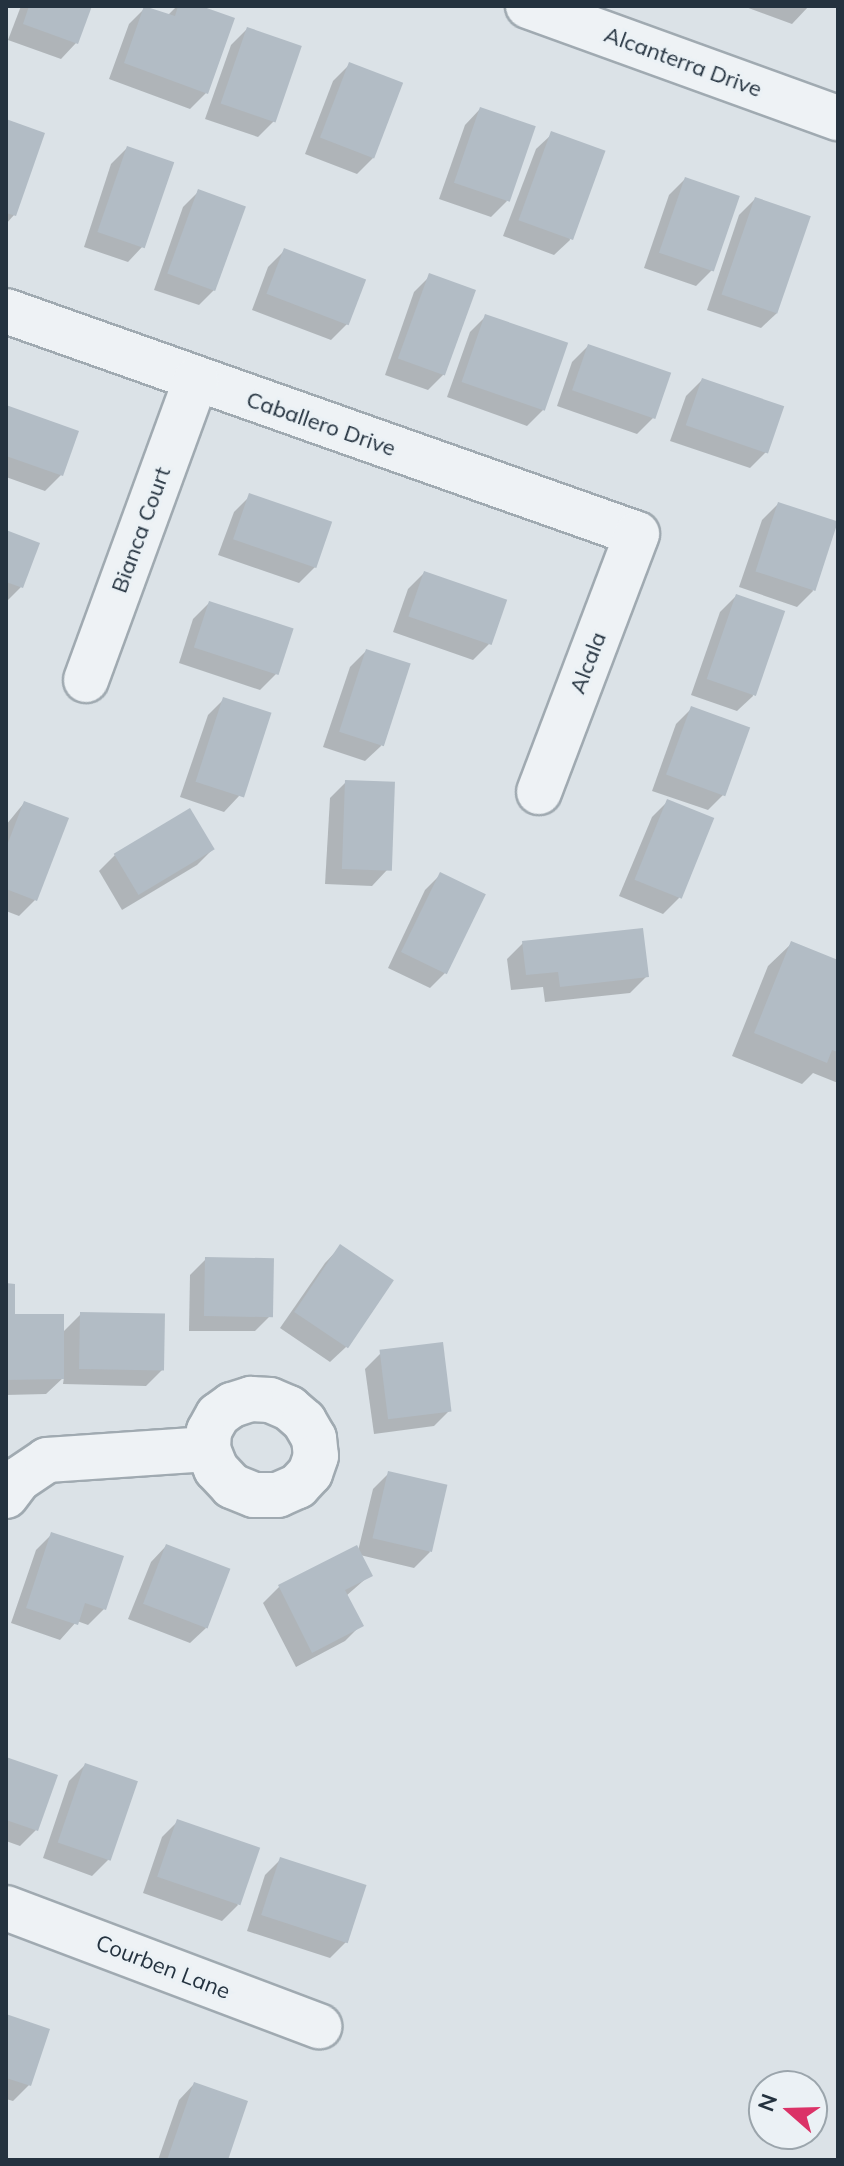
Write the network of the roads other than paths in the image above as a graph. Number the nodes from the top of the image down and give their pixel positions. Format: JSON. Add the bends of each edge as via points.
{"nodes":[{"id":1,"x":528,"y":6,"type":"edge"},
{"id":2,"x":838,"y":118,"type":"edge"},
{"id":3,"x":6,"y":311,"type":"edge"},
{"id":4,"x":196,"y":380,"type":"junction"},
{"id":5,"x":637,"y":534,"type":"joint"},
{"id":6,"x":86,"y":680,"type":"dead end"},
{"id":7,"x":539,"y":792,"type":"dead end"},
{"id":8,"x":208,"y":1449,"type":"dead end"},
{"id":9,"x":6,"y":1496,"type":"edge"},
{"id":10,"x":6,"y":1908,"type":"edge"},
{"id":11,"x":319,"y":2026,"type":"dead end"}],
"edges":[{"from":1,"to":2,"type":"street","name":"Alcanterra Drive"},
{"from":3,"to":4,"type":"street","name":"Caballero Drive"},
{"from":4,"to":5,"type":"street","name":"Caballero Drive"},
{"from":4,"to":6,"type":"street","name":"Bianca Court"},
{"from":5,"to":7,"type":"street","name":"Alcala"},
{"from":8,"to":9,"type":"street","via":[[47,1460],[19,1479]]},
{"from":10,"to":11,"type":"street","name":"Courben Lane"}]}
